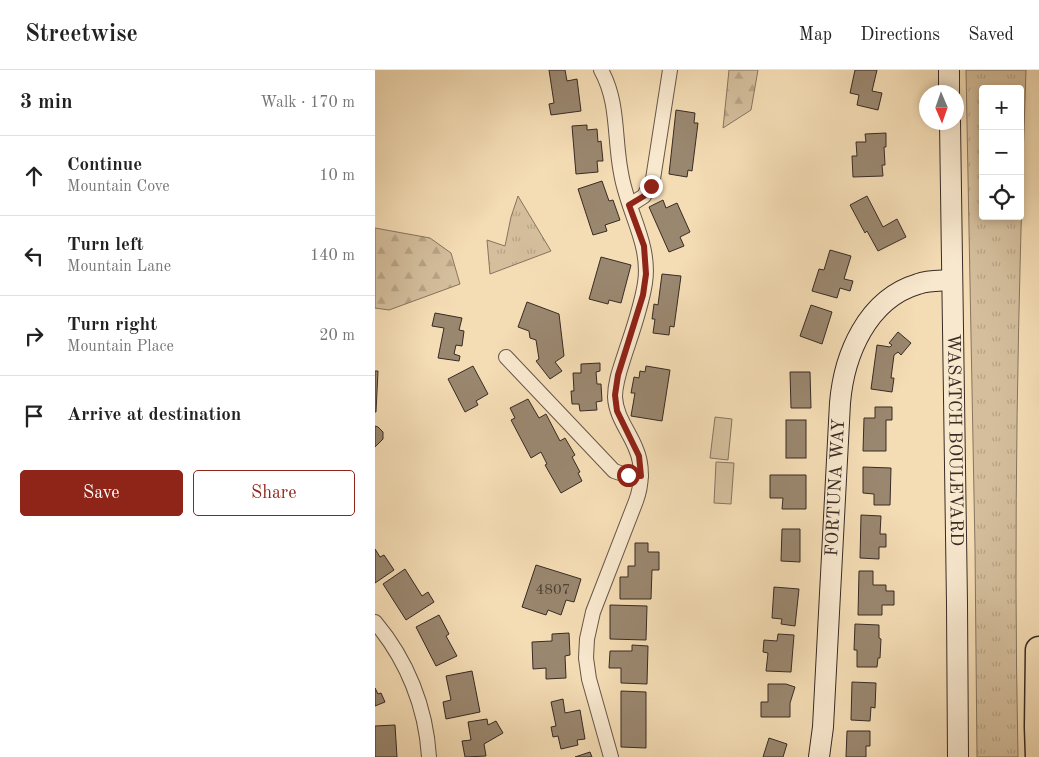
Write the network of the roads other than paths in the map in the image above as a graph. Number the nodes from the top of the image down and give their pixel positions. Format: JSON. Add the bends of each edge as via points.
{"nodes":[{"id":1,"x":601,"y":70,"type":"edge"},
{"id":2,"x":669,"y":70,"type":"edge"},
{"id":3,"x":949,"y":70,"type":"edge"},
{"id":4,"x":949,"y":85,"type":"edge"},
{"id":5,"x":950,"y":130,"type":"edge"},
{"id":6,"x":629,"y":205,"type":"junction"},
{"id":7,"x":952,"y":280,"type":"junction"},
{"id":8,"x":507,"y":357,"type":"dead end"},
{"id":9,"x":641,"y":476,"type":"junction"},
{"id":10,"x":375,"y":622,"type":"edge"},
{"id":11,"x":1039,"y":650,"type":"edge"},
{"id":12,"x":429,"y":757,"type":"edge"},
{"id":13,"x":611,"y":757,"type":"edge"},
{"id":14,"x":819,"y":757,"type":"edge"},
{"id":15,"x":958,"y":757,"type":"edge"},
{"id":16,"x":1039,"y":757,"type":"edge"}],
"edges":[{"from":1,"to":6,"type":"street","via":[[613,96],[620,173]]},
{"from":2,"to":6,"type":"street","via":[[653,179],[644,196]]},
{"from":3,"to":4,"type":"street"},
{"from":5,"to":7,"type":"street","name":"WASATCH BOULEVARD"},
{"from":6,"to":9,"type":"street","via":[[644,246],[646,274],[615,395],[617,411],[639,456]]},
{"from":7,"to":14,"type":"street","name":"FORTUNA WAY","via":[[916,284],[888,300],[863,328],[846,368],[840,403]]},
{"from":7,"to":15,"type":"street","name":"WASATCH BOULEVARD"},
{"from":8,"to":9,"type":"street","via":[[614,471]]},
{"from":9,"to":13,"type":"street","via":[[639,494],[593,612],[587,639],[587,668]]},
{"from":10,"to":12,"type":"street","via":[[400,657],[414,688],[425,725]]},
{"from":11,"to":16,"type":"highway"}]}
